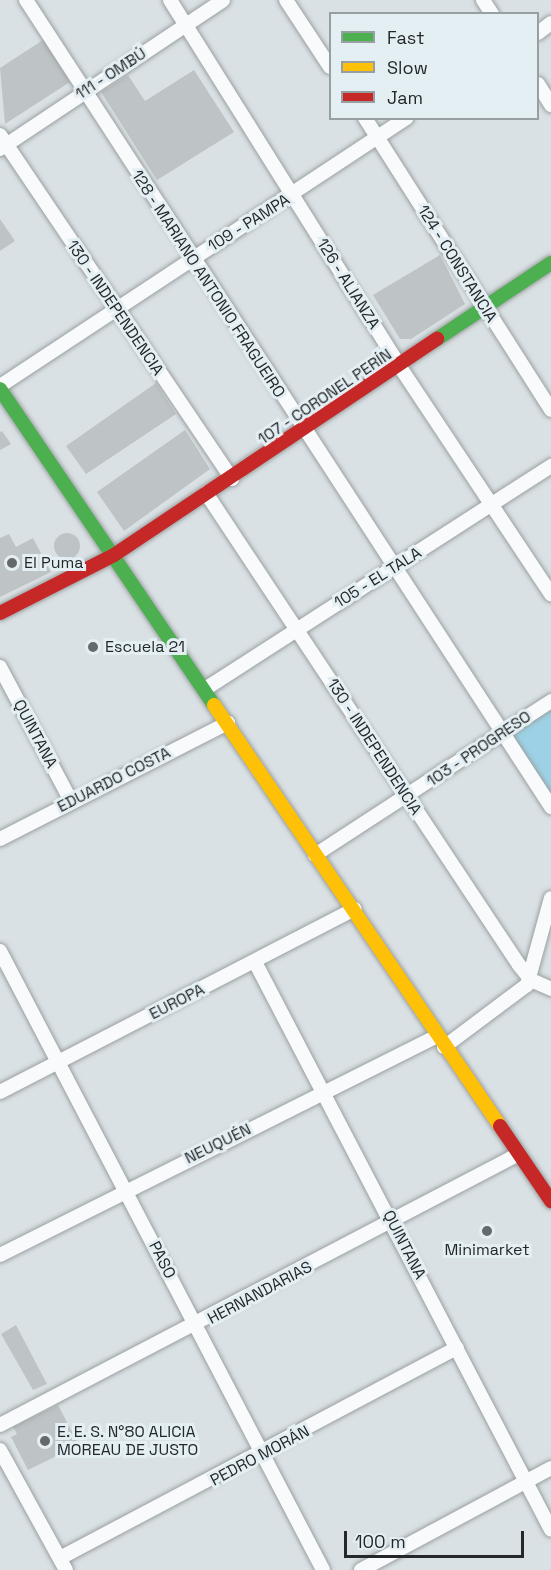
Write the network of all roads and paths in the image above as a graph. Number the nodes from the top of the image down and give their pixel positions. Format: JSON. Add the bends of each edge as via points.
{"nodes":[{"id":1,"x":26,"y":0,"type":"edge"},
{"id":2,"x":170,"y":0,"type":"edge"},
{"id":3,"x":223,"y":0,"type":"edge"},
{"id":4,"x":286,"y":0,"type":"edge"},
{"id":5,"x":186,"y":25,"type":"junction"},
{"id":6,"x":329,"y":65,"type":"edge"},
{"id":7,"x":539,"y":87,"type":"edge"},
{"id":8,"x":86,"y":90,"type":"junction"},
{"id":9,"x":551,"y":105,"type":"edge"},
{"id":10,"x":365,"y":120,"type":"edge"},
{"id":11,"x":404,"y":120,"type":"edge"},
{"id":12,"x":378,"y":138,"type":"junction"},
{"id":13,"x":2,"y":143,"type":"edge"},
{"id":14,"x":292,"y":196,"type":"junction"},
{"id":15,"x":192,"y":259,"type":"junction"},
{"id":16,"x":551,"y":262,"type":"edge"},
{"id":17,"x":551,"y":276,"type":"edge"},
{"id":18,"x":114,"y":308,"type":"junction"},
{"id":19,"x":489,"y":314,"type":"junction"},
{"id":20,"x":403,"y":372,"type":"junction"},
{"id":21,"x":0,"y":388,"type":"edge"},
{"id":22,"x":551,"y":410,"type":"edge"},
{"id":23,"x":307,"y":437,"type":"junction"},
{"id":24,"x":551,"y":466,"type":"edge"},
{"id":25,"x":232,"y":479,"type":"junction"},
{"id":26,"x":209,"y":498,"type":"junction"},
{"id":27,"x":493,"y":505,"type":"junction"},
{"id":28,"x":117,"y":560,"type":"junction"},
{"id":29,"x":392,"y":569,"type":"junction"},
{"id":30,"x":551,"y":594,"type":"edge"},
{"id":31,"x":0,"y":613,"type":"edge"},
{"id":32,"x":0,"y":625,"type":"edge"},
{"id":33,"x":298,"y":629,"type":"junction"},
{"id":34,"x":0,"y":667,"type":"edge"},
{"id":35,"x":205,"y":689,"type":"junction"},
{"id":36,"x":551,"y":701,"type":"edge"},
{"id":37,"x":228,"y":723,"type":"junction"},
{"id":38,"x":502,"y":734,"type":"junction"},
{"id":39,"x":406,"y":798,"type":"junction"},
{"id":40,"x":71,"y":801,"type":"junction"},
{"id":41,"x":551,"y":807,"type":"edge"},
{"id":42,"x":0,"y":839,"type":"edge"},
{"id":43,"x":315,"y":855,"type":"junction"},
{"id":44,"x":551,"y":898,"type":"edge"},
{"id":45,"x":354,"y":909,"type":"junction"},
{"id":46,"x":0,"y":951,"type":"edge"},
{"id":47,"x":255,"y":962,"type":"junction"},
{"id":48,"x":531,"y":980,"type":"junction"},
{"id":49,"x":551,"y":989,"type":"edge"},
{"id":50,"x":441,"y":1041,"type":"junction"},
{"id":51,"x":57,"y":1063,"type":"junction"},
{"id":52,"x":0,"y":1092,"type":"edge"},
{"id":53,"x":324,"y":1092,"type":"junction"},
{"id":54,"x":517,"y":1155,"type":"junction"},
{"id":55,"x":125,"y":1189,"type":"junction"},
{"id":56,"x":547,"y":1198,"type":"edge"},
{"id":57,"x":551,"y":1208,"type":"edge"},
{"id":58,"x":393,"y":1224,"type":"junction"},
{"id":59,"x":0,"y":1255,"type":"edge"},
{"id":60,"x":196,"y":1327,"type":"junction"},
{"id":61,"x":457,"y":1348,"type":"junction"},
{"id":62,"x":0,"y":1425,"type":"edge"},
{"id":63,"x":0,"y":1450,"type":"edge"},
{"id":64,"x":263,"y":1455,"type":"junction"},
{"id":65,"x":551,"y":1468,"type":"edge"},
{"id":66,"x":526,"y":1482,"type":"junction"},
{"id":67,"x":551,"y":1530,"type":"edge"},
{"id":68,"x":63,"y":1564,"type":"edge"},
{"id":69,"x":323,"y":1570,"type":"edge"},
{"id":70,"x":361,"y":1570,"type":"edge"}],
"edges":[{"from":1,"to":8,"type":"street","name":"128 - MARIANO ANTONIO FRAGUEIRO"},
{"from":2,"to":5,"type":"street","name":"126 - ALIANZA"},
{"from":3,"to":5,"type":"street","name":"111 - OMBÚ"},
{"from":4,"to":6,"type":"street"},
{"from":5,"to":8,"type":"street","name":"111 - OMBÚ"},
{"from":5,"to":14,"type":"street","name":"126 - ALIANZA"},
{"from":7,"to":9,"type":"street"},
{"from":8,"to":13,"type":"street","name":"111 - OMBÚ"},
{"from":8,"to":15,"type":"street","name":"128 - MARIANO ANTONIO FRAGUEIRO"},
{"from":10,"to":12,"type":"street","name":"124 - CONSTANCIA"},
{"from":11,"to":12,"type":"street","name":"109 - PAMPA"},
{"from":12,"to":14,"type":"street","name":"109 - PAMPA"},
{"from":12,"to":19,"type":"street","name":"124 - CONSTANCIA"},
{"from":13,"to":18,"type":"street","name":"130 - INDEPENDENCIA"},
{"from":14,"to":15,"type":"street","name":"109 - PAMPA"},
{"from":14,"to":20,"type":"street","name":"126 - ALIANZA"},
{"from":15,"to":18,"type":"street","name":"109 - PAMPA"},
{"from":15,"to":23,"type":"street","name":"128 - MARIANO ANTONIO FRAGUEIRO"},
{"from":16,"to":19,"type":"main road","name":"107 - CORONEL PERÍN"},
{"from":17,"to":19,"type":"main road","name":"107 - CORONEL PERÍN"},
{"from":18,"to":21,"type":"street","name":"109 - PAMPA"},
{"from":18,"to":25,"type":"street","name":"130 - INDEPENDENCIA"},
{"from":19,"to":20,"type":"main road","name":"107 - CORONEL PERÍN"},
{"from":19,"to":22,"type":"street","name":"124 - CONSTANCIA"},
{"from":20,"to":23,"type":"main road","name":"107 - CORONEL PERÍN"},
{"from":20,"to":27,"type":"street","name":"126 - ALIANZA"},
{"from":21,"to":28,"type":"main road"},
{"from":23,"to":25,"type":"main road","name":"107 - CORONEL PERÍN"},
{"from":23,"to":26,"type":"main road","name":"107 - CORONEL PERÍN"},
{"from":23,"to":29,"type":"street","name":"128 - MARIANO ANTONIO FRAGUEIRO"},
{"from":24,"to":27,"type":"street","name":"105 - EL TALA"},
{"from":25,"to":26,"type":"main road","name":"107 - CORONEL PERÍN"},
{"from":26,"to":28,"type":"main road","name":"107 - CORONEL PERÍN"},
{"from":26,"to":33,"type":"street","name":"130 - INDEPENDENCIA"},
{"from":27,"to":29,"type":"street","name":"105 - EL TALA"},
{"from":27,"to":30,"type":"street","name":"126 - ALIANZA"},
{"from":28,"to":31,"type":"main road"},
{"from":28,"to":32,"type":"main road"},
{"from":28,"to":35,"type":"main road"},
{"from":29,"to":33,"type":"street","name":"105 - EL TALA"},
{"from":29,"to":38,"type":"street","name":"128 - MARIANO ANTONIO FRAGUEIRO"},
{"from":33,"to":35,"type":"street","name":"105 - EL TALA"},
{"from":33,"to":39,"type":"street","name":"130 - INDEPENDENCIA"},
{"from":34,"to":40,"type":"street","name":"QUINTANA"},
{"from":35,"to":37,"type":"main road"},
{"from":36,"to":38,"type":"street","name":"103 - PROGRESO"},
{"from":37,"to":40,"type":"street","name":"EDUARDO COSTA"},
{"from":37,"to":43,"type":"main road"},
{"from":38,"to":39,"type":"street","name":"103 - PROGRESO"},
{"from":38,"to":41,"type":"street","name":"128 - MARIANO ANTONIO FRAGUEIRO"},
{"from":39,"to":43,"type":"street","name":"103 - PROGRESO"},
{"from":39,"to":48,"type":"street","name":"130 - INDEPENDENCIA"},
{"from":40,"to":42,"type":"street","name":"EDUARDO COSTA"},
{"from":43,"to":45,"type":"main road"},
{"from":44,"to":48,"type":"street"},
{"from":45,"to":47,"type":"street","name":"EUROPA"},
{"from":45,"to":50,"type":"main road"},
{"from":46,"to":51,"type":"street","name":"PASO"},
{"from":47,"to":51,"type":"street","name":"EUROPA"},
{"from":47,"to":53,"type":"street","name":"QUINTANA"},
{"from":48,"to":49,"type":"street"},
{"from":48,"to":50,"type":"street","name":"NEUQUÉN"},
{"from":50,"to":53,"type":"street","name":"NEUQUÉN"},
{"from":50,"to":54,"type":"main road"},
{"from":51,"to":52,"type":"street","name":"EUROPA"},
{"from":51,"to":55,"type":"street","name":"PASO"},
{"from":53,"to":55,"type":"street","name":"NEUQUÉN"},
{"from":53,"to":58,"type":"street","name":"QUINTANA"},
{"from":54,"to":56,"type":"main road"},
{"from":54,"to":58,"type":"street","name":"HERNANDARIAS"},
{"from":55,"to":59,"type":"street","name":"NEUQUÉN"},
{"from":55,"to":60,"type":"street","name":"PASO"},
{"from":56,"to":57,"type":"main road"},
{"from":58,"to":60,"type":"street","name":"HERNANDARIAS"},
{"from":58,"to":61,"type":"street","name":"QUINTANA"},
{"from":60,"to":62,"type":"street","name":"HERNANDARIAS"},
{"from":60,"to":64,"type":"street","name":"PASO"},
{"from":61,"to":64,"type":"street","name":"PEDRO MORÁN"},
{"from":61,"to":66,"type":"street","name":"QUINTANA"},
{"from":63,"to":68,"type":"street"},
{"from":64,"to":68,"type":"street","name":"PEDRO MORÁN"},
{"from":64,"to":69,"type":"street","name":"PASO"},
{"from":65,"to":66,"type":"street"},
{"from":66,"to":67,"type":"street","name":"QUINTANA"},
{"from":66,"to":70,"type":"street"}]}
